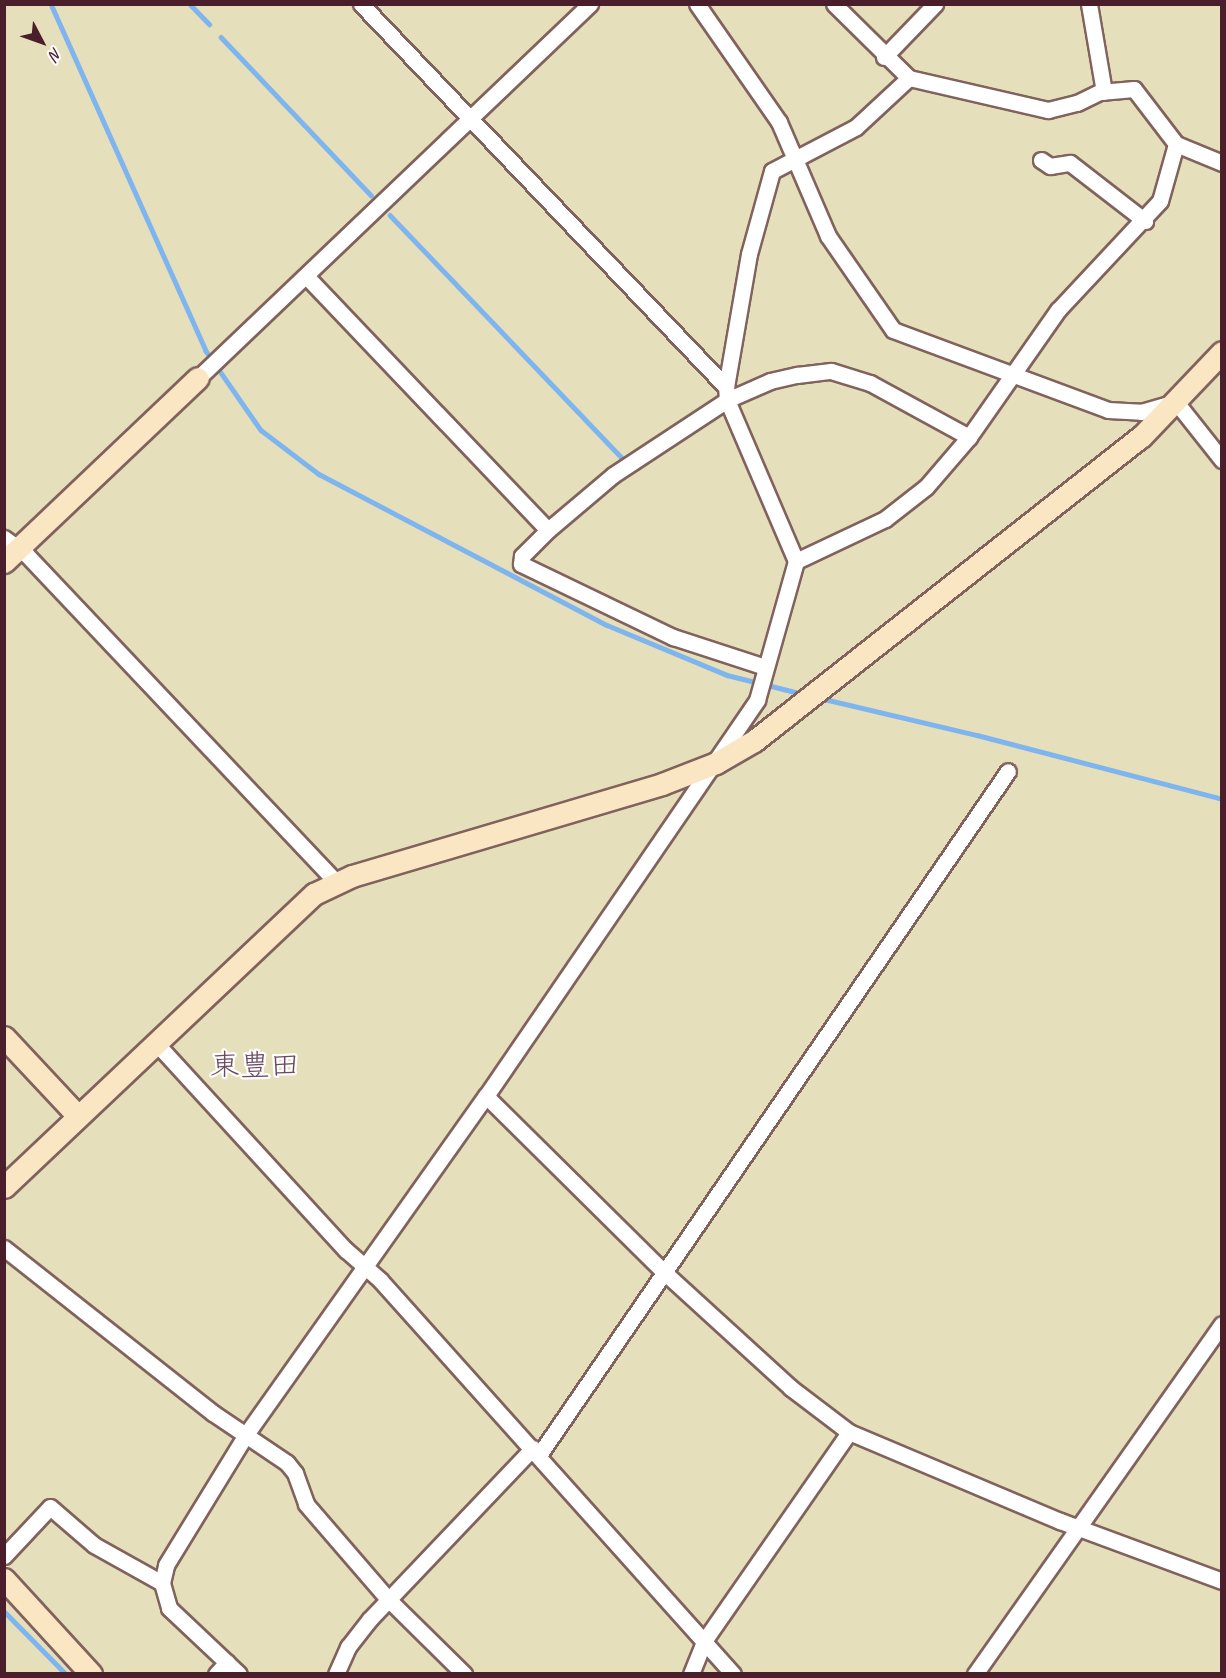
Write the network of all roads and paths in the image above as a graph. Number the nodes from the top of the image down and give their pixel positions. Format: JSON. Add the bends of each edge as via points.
{"nodes":[{"id":1,"x":361,"y":4,"type":"edge"},
{"id":2,"x":590,"y":4,"type":"edge"},
{"id":3,"x":697,"y":4,"type":"edge"},
{"id":4,"x":834,"y":4,"type":"edge"},
{"id":5,"x":935,"y":4,"type":"edge"},
{"id":6,"x":1089,"y":4,"type":"edge"},
{"id":7,"x":884,"y":57,"type":"junction"},
{"id":8,"x":909,"y":78,"type":"junction"},
{"id":9,"x":1104,"y":92,"type":"junction"},
{"id":10,"x":471,"y":118,"type":"junction"},
{"id":11,"x":1176,"y":144,"type":"junction"},
{"id":12,"x":795,"y":158,"type":"junction"},
{"id":13,"x":1041,"y":160,"type":"dead end"},
{"id":14,"x":1221,"y":163,"type":"edge"},
{"id":15,"x":1145,"y":220,"type":"junction"},
{"id":16,"x":307,"y":277,"type":"junction"},
{"id":17,"x":1221,"y":352,"type":"edge"},
{"id":18,"x":1010,"y":375,"type":"junction"},
{"id":19,"x":198,"y":378,"type":"joint"},
{"id":20,"x":726,"y":393,"type":"junction"},
{"id":21,"x":1176,"y":402,"type":"junction"},
{"id":22,"x":969,"y":437,"type":"junction"},
{"id":23,"x":1221,"y":460,"type":"edge"},
{"id":24,"x":548,"y":530,"type":"junction"},
{"id":25,"x":9,"y":550,"type":"edge"},
{"id":26,"x":796,"y":561,"type":"junction"},
{"id":27,"x":765,"y":667,"type":"junction"},
{"id":28,"x":716,"y":763,"type":"junction"},
{"id":29,"x":1008,"y":771,"type":"dead end"},
{"id":30,"x":336,"y":882,"type":"junction"},
{"id":31,"x":4,"y":1037,"type":"edge"},
{"id":32,"x":156,"y":1043,"type":"junction"},
{"id":33,"x":486,"y":1096,"type":"junction"},
{"id":34,"x":78,"y":1116,"type":"junction"},
{"id":35,"x":4,"y":1187,"type":"edge"},
{"id":36,"x":4,"y":1248,"type":"edge"},
{"id":37,"x":365,"y":1267,"type":"junction"},
{"id":38,"x":664,"y":1272,"type":"junction"},
{"id":39,"x":1221,"y":1324,"type":"edge"},
{"id":40,"x":849,"y":1432,"type":"junction"},
{"id":41,"x":248,"y":1433,"type":"junction"},
{"id":42,"x":536,"y":1452,"type":"junction"},
{"id":43,"x":1077,"y":1527,"type":"junction"},
{"id":44,"x":4,"y":1556,"type":"edge"},
{"id":45,"x":4,"y":1579,"type":"edge"},
{"id":46,"x":1221,"y":1581,"type":"edge"},
{"id":47,"x":162,"y":1583,"type":"junction"},
{"id":48,"x":388,"y":1599,"type":"junction"},
{"id":49,"x":704,"y":1641,"type":"junction"},
{"id":50,"x":227,"y":1662,"type":"junction"},
{"id":51,"x":92,"y":1674,"type":"edge"},
{"id":52,"x":216,"y":1674,"type":"edge"},
{"id":53,"x":239,"y":1674,"type":"edge"},
{"id":54,"x":336,"y":1674,"type":"edge"},
{"id":55,"x":465,"y":1674,"type":"edge"},
{"id":56,"x":691,"y":1674,"type":"edge"},
{"id":57,"x":733,"y":1674,"type":"edge"},
{"id":58,"x":975,"y":1674,"type":"edge"}],
"edges":[{"from":1,"to":10,"type":"street"},
{"from":2,"to":10,"type":"street"},
{"from":3,"to":12,"type":"street","via":[[779,122]]},
{"from":4,"to":7,"type":"street"},
{"from":5,"to":7,"type":"street"},
{"from":6,"to":9,"type":"street"},
{"from":7,"to":8,"type":"street"},
{"from":8,"to":9,"type":"street","via":[[1048,110]]},
{"from":8,"to":12,"type":"street","via":[[856,127]]},
{"from":9,"to":11,"type":"street","via":[[1134,89]]},
{"from":10,"to":16,"type":"street"},
{"from":10,"to":20,"type":"street"},
{"from":11,"to":14,"type":"street"},
{"from":11,"to":15,"type":"street","via":[[1160,201]]},
{"from":12,"to":18,"type":"street","via":[[828,236],[893,330]]},
{"from":12,"to":20,"type":"street","via":[[772,171],[767,183],[749,254]]},
{"from":13,"to":15,"type":"street","via":[[1050,166],[1070,163]]},
{"from":15,"to":18,"type":"street","via":[[1058,310]]},
{"from":16,"to":19,"type":"street"},
{"from":16,"to":24,"type":"street"},
{"from":17,"to":21,"type":"street"},
{"from":18,"to":21,"type":"street","via":[[1108,410],[1141,412]]},
{"from":18,"to":22,"type":"street"},
{"from":19,"to":25,"type":"street"},
{"from":20,"to":22,"type":"street","via":[[831,371],[870,383]]},
{"from":20,"to":24,"type":"street","via":[[613,475]]},
{"from":20,"to":26,"type":"street"},
{"from":21,"to":23,"type":"street"},
{"from":21,"to":28,"type":"street","via":[[1141,437],[754,741]]},
{"from":22,"to":26,"type":"street","via":[[926,487],[885,519]]},
{"from":24,"to":27,"type":"street","via":[[522,556],[521,564],[673,637]]},
{"from":25,"to":30,"type":"street","via":[[26,554]]},
{"from":26,"to":27,"type":"street"},
{"from":27,"to":28,"type":"street","via":[[757,700]]},
{"from":28,"to":30,"type":"street","via":[[662,784]]},
{"from":28,"to":33,"type":"street"},
{"from":29,"to":38,"type":"street"},
{"from":30,"to":32,"type":"street","via":[[314,894]]},
{"from":31,"to":34,"type":"street"},
{"from":32,"to":34,"type":"street"},
{"from":32,"to":37,"type":"street"},
{"from":33,"to":37,"type":"street"},
{"from":33,"to":38,"type":"street"},
{"from":34,"to":35,"type":"street"},
{"from":36,"to":41,"type":"street","via":[[213,1413]]},
{"from":37,"to":41,"type":"street"},
{"from":37,"to":42,"type":"street"},
{"from":38,"to":40,"type":"street","via":[[791,1388]]},
{"from":38,"to":42,"type":"street"},
{"from":39,"to":43,"type":"street"},
{"from":40,"to":43,"type":"street"},
{"from":40,"to":49,"type":"street"},
{"from":41,"to":47,"type":"street","via":[[166,1565]]},
{"from":41,"to":48,"type":"street","via":[[287,1463],[295,1473],[306,1504]]},
{"from":42,"to":48,"type":"street"},
{"from":42,"to":49,"type":"street"},
{"from":43,"to":46,"type":"street"},
{"from":43,"to":58,"type":"street"},
{"from":44,"to":47,"type":"street","via":[[50,1507],[94,1545]]},
{"from":45,"to":51,"type":"street"},
{"from":47,"to":50,"type":"street","via":[[169,1608]]},
{"from":48,"to":54,"type":"street","via":[[348,1647]]},
{"from":48,"to":55,"type":"street"},
{"from":49,"to":56,"type":"street"},
{"from":49,"to":57,"type":"street"},
{"from":50,"to":52,"type":"street"},
{"from":50,"to":53,"type":"street"}]}
